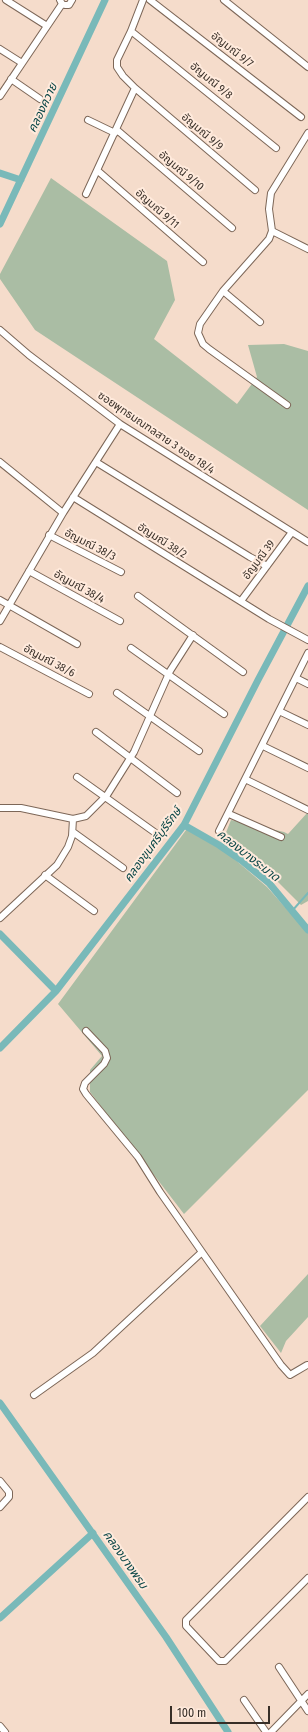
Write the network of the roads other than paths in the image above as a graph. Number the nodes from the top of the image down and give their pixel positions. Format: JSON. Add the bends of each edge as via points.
{"nodes":[{"id":1,"x":6,"y":0,"type":"edge"},
{"id":2,"x":72,"y":0,"type":"edge"},
{"id":3,"x":143,"y":0,"type":"edge"},
{"id":4,"x":150,"y":0,"type":"edge"},
{"id":5,"x":224,"y":0,"type":"edge"},
{"id":6,"x":61,"y":2,"type":"edge"},
{"id":7,"x":47,"y":26,"type":"junction"},
{"id":8,"x":132,"y":31,"type":"junction"},
{"id":9,"x":0,"y":49,"type":"edge"},
{"id":10,"x":22,"y":63,"type":"junction"},
{"id":11,"x":308,"y":67,"type":"edge"},
{"id":12,"x":11,"y":80,"type":"junction"},
{"id":13,"x":135,"y":88,"type":"junction"},
{"id":14,"x":0,"y":96,"type":"edge"},
{"id":15,"x":40,"y":99,"type":"dead end"},
{"id":16,"x":301,"y":116,"type":"dead end"},
{"id":17,"x":88,"y":120,"type":"dead end"},
{"id":18,"x":116,"y":131,"type":"junction"},
{"id":19,"x":308,"y":133,"type":"edge"},
{"id":20,"x":276,"y":148,"type":"dead end"},
{"id":21,"x":98,"y":171,"type":"junction"},
{"id":22,"x":255,"y":190,"type":"dead end"},
{"id":23,"x":86,"y":194,"type":"dead end"},
{"id":24,"x":232,"y":228,"type":"dead end"},
{"id":25,"x":272,"y":231,"type":"junction"},
{"id":26,"x":308,"y":249,"type":"edge"},
{"id":27,"x":203,"y":262,"type":"dead end"},
{"id":28,"x":223,"y":291,"type":"junction"},
{"id":29,"x":260,"y":322,"type":"dead end"},
{"id":30,"x":0,"y":330,"type":"edge"},
{"id":31,"x":287,"y":405,"type":"dead end"},
{"id":32,"x":120,"y":424,"type":"junction"},
{"id":33,"x":0,"y":462,"type":"edge"},
{"id":34,"x":96,"y":462,"type":"junction"},
{"id":35,"x":72,"y":497,"type":"junction"},
{"id":36,"x":63,"y":513,"type":"junction"},
{"id":37,"x":292,"y":532,"type":"junction"},
{"id":38,"x":49,"y":535,"type":"junction"},
{"id":39,"x":308,"y":542,"type":"edge"},
{"id":40,"x":267,"y":566,"type":"junction"},
{"id":41,"x":29,"y":571,"type":"junction"},
{"id":42,"x":121,"y":572,"type":"dead end"},
{"id":43,"x":138,"y":596,"type":"dead end"},
{"id":44,"x":0,"y":600,"type":"edge"},
{"id":45,"x":241,"y":601,"type":"junction"},
{"id":46,"x":9,"y":606,"type":"junction"},
{"id":47,"x":0,"y":621,"type":"edge"},
{"id":48,"x":120,"y":621,"type":"dead end"},
{"id":49,"x":193,"y":635,"type":"junction"},
{"id":50,"x":308,"y":640,"type":"edge"},
{"id":51,"x":77,"y":644,"type":"dead end"},
{"id":52,"x":0,"y":647,"type":"edge"},
{"id":53,"x":131,"y":648,"type":"dead end"},
{"id":54,"x":308,"y":653,"type":"edge"},
{"id":55,"x":243,"y":672,"type":"dead end"},
{"id":56,"x":168,"y":674,"type":"junction"},
{"id":57,"x":296,"y":678,"type":"junction"},
{"id":58,"x":308,"y":684,"type":"edge"},
{"id":59,"x":117,"y":692,"type":"dead end"},
{"id":60,"x":89,"y":694,"type":"dead end"},
{"id":61,"x":279,"y":711,"type":"junction"},
{"id":62,"x":224,"y":714,"type":"dead end"},
{"id":63,"x":150,"y":716,"type":"junction"},
{"id":64,"x":308,"y":725,"type":"edge"},
{"id":65,"x":96,"y":732,"type":"dead end"},
{"id":66,"x":263,"y":746,"type":"junction"},
{"id":67,"x":199,"y":751,"type":"dead end"},
{"id":68,"x":130,"y":758,"type":"junction"},
{"id":69,"x":308,"y":768,"type":"edge"},
{"id":70,"x":76,"y":777,"type":"dead end"},
{"id":71,"x":245,"y":779,"type":"junction"},
{"id":72,"x":177,"y":793,"type":"dead end"},
{"id":73,"x":104,"y":797,"type":"junction"},
{"id":74,"x":0,"y":808,"type":"edge"},
{"id":75,"x":308,"y":810,"type":"edge"},
{"id":76,"x":229,"y":814,"type":"junction"},
{"id":77,"x":73,"y":819,"type":"junction"},
{"id":78,"x":219,"y":831,"type":"dead end"},
{"id":79,"x":72,"y":832,"type":"junction"},
{"id":80,"x":157,"y":834,"type":"dead end"},
{"id":81,"x":281,"y":837,"type":"dead end"},
{"id":82,"x":124,"y":868,"type":"dead end"},
{"id":83,"x":45,"y":875,"type":"junction"},
{"id":84,"x":94,"y":911,"type":"dead end"},
{"id":85,"x":0,"y":918,"type":"edge"},
{"id":86,"x":86,"y":1031,"type":"dead end"},
{"id":87,"x":202,"y":1252,"type":"junction"},
{"id":88,"x":308,"y":1364,"type":"edge"},
{"id":89,"x":34,"y":1395,"type":"dead end"},
{"id":90,"x":0,"y":1481,"type":"edge"},
{"id":91,"x":308,"y":1497,"type":"edge"},
{"id":92,"x":0,"y":1507,"type":"edge"},
{"id":93,"x":308,"y":1578,"type":"edge"},
{"id":94,"x":279,"y":1667,"type":"dead end"},
{"id":95,"x":308,"y":1694,"type":"edge"},
{"id":96,"x":244,"y":1700,"type":"dead end"},
{"id":97,"x":301,"y":1701,"type":"junction"},
{"id":98,"x":308,"y":1711,"type":"edge"},
{"id":99,"x":0,"y":1726,"type":"edge"},
{"id":100,"x":5,"y":1732,"type":"edge"},
{"id":101,"x":266,"y":1732,"type":"edge"},
{"id":102,"x":271,"y":1732,"type":"edge"}],
"edges":[{"from":1,"to":7,"type":"street"},
{"from":2,"to":6,"type":"street","via":[[67,5]]},
{"from":3,"to":8,"type":"street"},
{"from":4,"to":16,"type":"street","name":"อัญมณี 9/7"},
{"from":5,"to":11,"type":"street"},
{"from":6,"to":7,"type":"street"},
{"from":7,"to":10,"type":"street"},
{"from":8,"to":13,"type":"street","name":"อัญมณี 9/9","via":[[117,60],[117,67]]},
{"from":8,"to":20,"type":"street","name":"อัญมณี 9/8"},
{"from":9,"to":10,"type":"street"},
{"from":10,"to":12,"type":"street"},
{"from":12,"to":14,"type":"street"},
{"from":12,"to":15,"type":"street"},
{"from":13,"to":18,"type":"street"},
{"from":13,"to":22,"type":"street","name":"อัญมณี 9/9"},
{"from":17,"to":18,"type":"street","name":"อัญมณี 9/10"},
{"from":18,"to":21,"type":"street"},
{"from":18,"to":24,"type":"street","name":"อัญมณี 9/10"},
{"from":19,"to":25,"type":"street","via":[[271,193],[269,209]]},
{"from":21,"to":23,"type":"street"},
{"from":21,"to":27,"type":"street","name":"อัญมณี 9/11"},
{"from":25,"to":26,"type":"street"},
{"from":25,"to":28,"type":"street","via":[[270,239]]},
{"from":28,"to":29,"type":"street"},
{"from":28,"to":31,"type":"street","via":[[200,324],[199,338],[209,350]]},
{"from":30,"to":32,"type":"street","name":"ซอยพุทธมณฑลสาย 3 ซอย 18/4"},
{"from":32,"to":34,"type":"street"},
{"from":32,"to":37,"type":"street","name":"ซอยพุทธมณฑลสาย 3 ซอย 18/4"},
{"from":33,"to":36,"type":"street"},
{"from":34,"to":35,"type":"street"},
{"from":34,"to":40,"type":"street"},
{"from":35,"to":36,"type":"street"},
{"from":35,"to":45,"type":"street","name":"อัญมณี 38/2"},
{"from":36,"to":38,"type":"street"},
{"from":37,"to":39,"type":"street","name":"ซอยพุทธมณฑลสาย 3 ซอย 18/4"},
{"from":37,"to":40,"type":"street","name":"อัญมณี 39"},
{"from":38,"to":41,"type":"street"},
{"from":38,"to":42,"type":"street","name":"อัญมณี 38/3"},
{"from":40,"to":45,"type":"street","name":"อัญมณี 39"},
{"from":41,"to":46,"type":"street"},
{"from":41,"to":48,"type":"street","name":"อัญมณี 38/4"},
{"from":43,"to":49,"type":"street"},
{"from":44,"to":46,"type":"street"},
{"from":45,"to":50,"type":"street","name":"อัญมณี 38/2"},
{"from":46,"to":47,"type":"street"},
{"from":46,"to":51,"type":"street"},
{"from":49,"to":55,"type":"street"},
{"from":49,"to":56,"type":"street"},
{"from":52,"to":60,"type":"street","name":"อัญมณี 38/6"},
{"from":53,"to":56,"type":"street"},
{"from":54,"to":57,"type":"street"},
{"from":56,"to":62,"type":"street"},
{"from":56,"to":63,"type":"street"},
{"from":57,"to":58,"type":"street"},
{"from":57,"to":61,"type":"street"},
{"from":59,"to":63,"type":"street"},
{"from":61,"to":64,"type":"street"},
{"from":61,"to":66,"type":"street"},
{"from":63,"to":67,"type":"street"},
{"from":63,"to":68,"type":"street"},
{"from":65,"to":68,"type":"street"},
{"from":66,"to":69,"type":"street"},
{"from":66,"to":71,"type":"street"},
{"from":68,"to":72,"type":"street"},
{"from":68,"to":73,"type":"street"},
{"from":70,"to":73,"type":"street"},
{"from":71,"to":75,"type":"street"},
{"from":71,"to":76,"type":"street"},
{"from":73,"to":77,"type":"street","via":[[86,816]]},
{"from":73,"to":80,"type":"street"},
{"from":74,"to":77,"type":"street","via":[[21,808]]},
{"from":76,"to":78,"type":"street"},
{"from":76,"to":81,"type":"street"},
{"from":77,"to":79,"type":"street"},
{"from":79,"to":82,"type":"street"},
{"from":79,"to":83,"type":"street","via":[[68,847],[57,864]]},
{"from":83,"to":84,"type":"street"},
{"from":83,"to":85,"type":"street"},
{"from":86,"to":87,"type":"street","via":[[105,1051],[107,1058],[85,1083],[83,1088],[86,1094],[138,1157]]},
{"from":87,"to":88,"type":"street","via":[[290,1375]]},
{"from":87,"to":89,"type":"street","via":[[93,1353]]},
{"from":90,"to":92,"type":"street","via":[[9,1492],[9,1497]]},
{"from":91,"to":93,"type":"street","via":[[186,1620],[186,1626],[219,1661],[225,1661]]},
{"from":94,"to":97,"type":"street"},
{"from":95,"to":97,"type":"street"},
{"from":96,"to":101,"type":"street"},
{"from":97,"to":98,"type":"street"},
{"from":97,"to":102,"type":"street"},
{"from":99,"to":100,"type":"street"}]}
